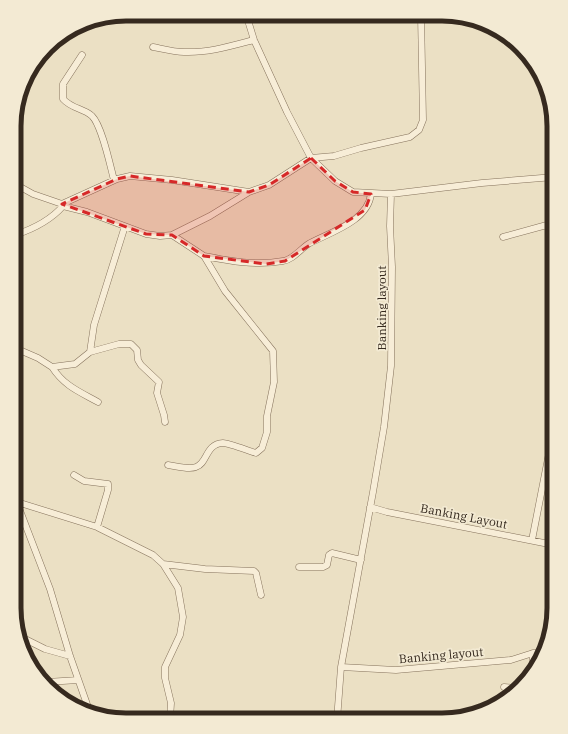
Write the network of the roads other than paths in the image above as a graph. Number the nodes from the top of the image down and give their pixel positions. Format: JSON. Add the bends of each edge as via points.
{"nodes":[{"id":1,"x":248,"y":21,"type":"edge"},
{"id":2,"x":421,"y":21,"type":"edge"},
{"id":3,"x":254,"y":40,"type":"junction"},
{"id":4,"x":153,"y":47,"type":"dead end"},
{"id":5,"x":82,"y":54,"type":"dead end"},
{"id":6,"x":311,"y":158,"type":"junction"},
{"id":7,"x":547,"y":178,"type":"edge"},
{"id":8,"x":114,"y":180,"type":"junction"},
{"id":9,"x":21,"y":187,"type":"edge"},
{"id":10,"x":249,"y":192,"type":"junction"},
{"id":11,"x":371,"y":194,"type":"junction"},
{"id":12,"x":391,"y":194,"type":"junction"},
{"id":13,"x":63,"y":205,"type":"junction"},
{"id":14,"x":547,"y":225,"type":"edge"},
{"id":15,"x":125,"y":226,"type":"junction"},
{"id":16,"x":21,"y":233,"type":"edge"},
{"id":17,"x":172,"y":235,"type":"junction"},
{"id":18,"x":503,"y":237,"type":"dead end"},
{"id":19,"x":204,"y":256,"type":"junction"},
{"id":20,"x":21,"y":351,"type":"edge"},
{"id":21,"x":90,"y":352,"type":"junction"},
{"id":22,"x":52,"y":367,"type":"junction"},
{"id":23,"x":98,"y":402,"type":"dead end"},
{"id":24,"x":165,"y":422,"type":"dead end"},
{"id":25,"x":547,"y":464,"type":"edge"},
{"id":26,"x":168,"y":465,"type":"dead end"},
{"id":27,"x":74,"y":475,"type":"dead end"},
{"id":28,"x":21,"y":503,"type":"edge"},
{"id":29,"x":370,"y":507,"type":"junction"},
{"id":30,"x":21,"y":513,"type":"edge"},
{"id":31,"x":97,"y":527,"type":"junction"},
{"id":32,"x":532,"y":540,"type":"junction"},
{"id":33,"x":547,"y":543,"type":"edge"},
{"id":34,"x":361,"y":560,"type":"junction"},
{"id":35,"x":162,"y":564,"type":"junction"},
{"id":36,"x":299,"y":567,"type":"dead end"},
{"id":37,"x":261,"y":595,"type":"dead end"},
{"id":38,"x":26,"y":640,"type":"edge"},
{"id":39,"x":533,"y":653,"type":"junction"},
{"id":40,"x":536,"y":653,"type":"edge"},
{"id":41,"x":70,"y":656,"type":"junction"},
{"id":42,"x":533,"y":661,"type":"edge"},
{"id":43,"x":341,"y":667,"type":"junction"},
{"id":44,"x":78,"y":680,"type":"junction"},
{"id":45,"x":52,"y":682,"type":"edge"},
{"id":46,"x":504,"y":687,"type":"dead end"},
{"id":47,"x":510,"y":688,"type":"edge"},
{"id":48,"x":87,"y":705,"type":"edge"},
{"id":49,"x":170,"y":713,"type":"edge"},
{"id":50,"x":338,"y":713,"type":"edge"}],
"edges":[{"from":1,"to":3,"type":"street"},
{"from":2,"to":6,"type":"street","via":[[423,120],[419,130],[410,137],[334,156]]},
{"from":3,"to":4,"type":"street","via":[[222,49],[195,52]]},
{"from":3,"to":6,"type":"street"},
{"from":5,"to":8,"type":"street","via":[[63,84],[63,99],[68,105],[93,117],[103,138]]},
{"from":6,"to":10,"type":"street","via":[[269,185]]},
{"from":6,"to":11,"type":"street","via":[[341,185],[353,192]]},
{"from":7,"to":12,"type":"street"},
{"from":8,"to":10,"type":"street","via":[[130,176]]},
{"from":8,"to":13,"type":"street"},
{"from":9,"to":13,"type":"street"},
{"from":10,"to":17,"type":"street"},
{"from":11,"to":12,"type":"street"},
{"from":11,"to":19,"type":"street","via":[[365,210],[344,226],[309,243],[285,261],[266,264]]},
{"from":12,"to":29,"type":"street","name":"Banking layout","via":[[391,366],[384,427]]},
{"from":13,"to":15,"type":"street"},
{"from":13,"to":16,"type":"street","via":[[51,218]]},
{"from":14,"to":18,"type":"street"},
{"from":15,"to":17,"type":"street","via":[[146,234]]},
{"from":15,"to":21,"type":"street","via":[[94,325]]},
{"from":17,"to":19,"type":"street"},
{"from":19,"to":26,"type":"street","via":[[225,291],[273,351],[274,382],[267,416],[267,432],[262,448],[256,452],[223,443],[208,450],[202,464],[195,468]]},
{"from":20,"to":22,"type":"street"},
{"from":21,"to":22,"type":"street","via":[[75,364]]},
{"from":21,"to":24,"type":"street","via":[[124,343],[135,347],[140,365],[160,382],[157,393]]},
{"from":22,"to":23,"type":"street","via":[[59,378],[70,387]]},
{"from":25,"to":32,"type":"street"},
{"from":27,"to":31,"type":"street","via":[[84,481],[108,484]]},
{"from":28,"to":31,"type":"street"},
{"from":29,"to":32,"type":"street","name":"Banking Layout"},
{"from":29,"to":34,"type":"street","name":"Banking layout"},
{"from":30,"to":41,"type":"street","via":[[50,589]]},
{"from":31,"to":35,"type":"street","via":[[153,555]]},
{"from":32,"to":33,"type":"street","name":"Banking Layout"},
{"from":34,"to":36,"type":"street","via":[[332,553],[327,565],[323,567]]},
{"from":34,"to":43,"type":"street","name":"Banking layout"},
{"from":35,"to":37,"type":"street","via":[[254,571]]},
{"from":35,"to":49,"type":"street","via":[[178,588],[182,617],[180,635],[165,667]]},
{"from":38,"to":41,"type":"street","via":[[45,649]]},
{"from":39,"to":40,"type":"street","name":"Banking layout"},
{"from":39,"to":42,"type":"street"},
{"from":39,"to":43,"type":"street","name":"Banking layout","via":[[511,660],[396,670]]},
{"from":41,"to":44,"type":"street"},
{"from":43,"to":50,"type":"street","name":"Banking layout"},
{"from":44,"to":45,"type":"street"},
{"from":44,"to":48,"type":"street"},
{"from":46,"to":47,"type":"street"}]}
